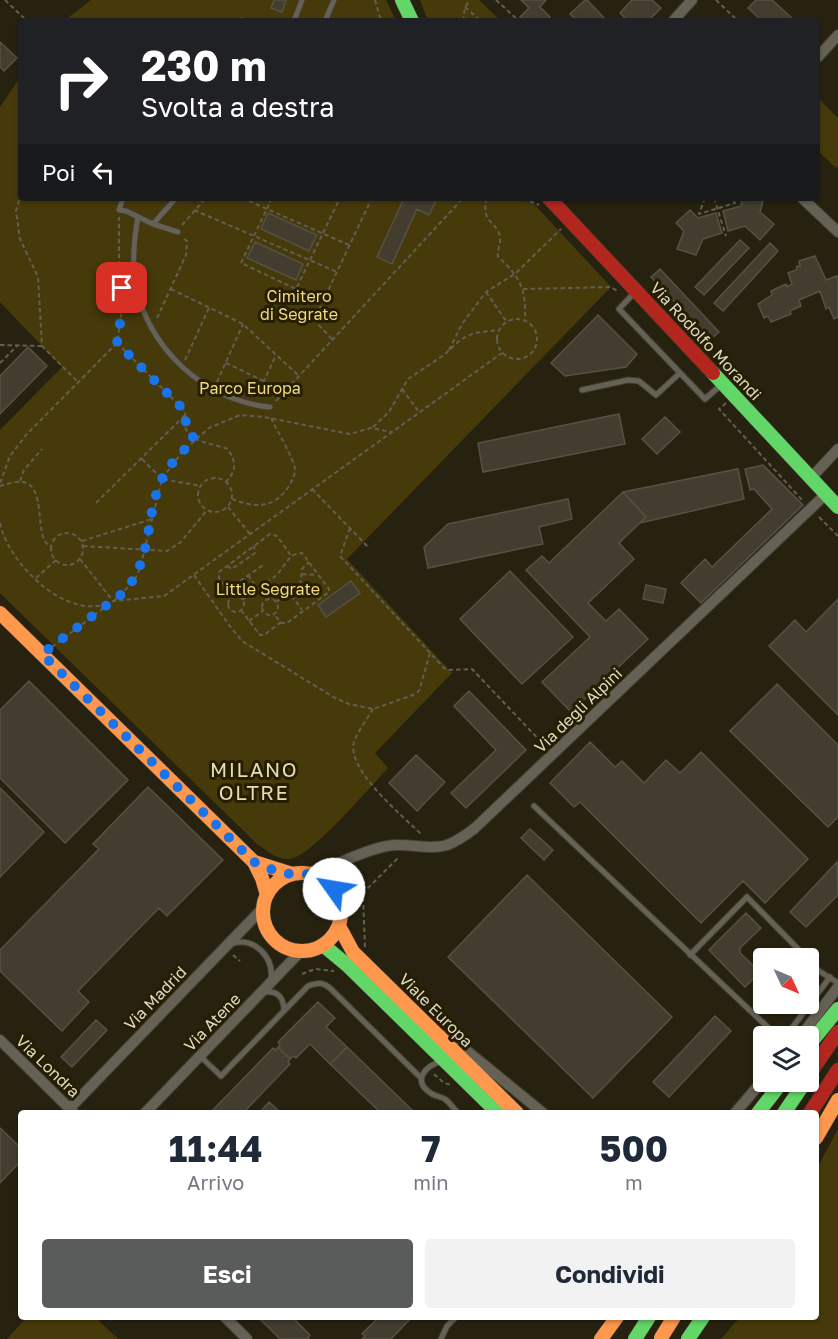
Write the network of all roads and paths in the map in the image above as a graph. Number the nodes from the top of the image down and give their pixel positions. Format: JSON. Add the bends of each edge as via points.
{"nodes":[{"id":1,"x":5,"y":0,"type":"edge"},
{"id":2,"x":302,"y":0,"type":"edge"},
{"id":3,"x":334,"y":0,"type":"edge"},
{"id":4,"x":375,"y":0,"type":"edge"},
{"id":5,"x":402,"y":0,"type":"edge"},
{"id":6,"x":470,"y":0,"type":"edge"},
{"id":7,"x":496,"y":0,"type":"edge"},
{"id":8,"x":692,"y":0,"type":"edge"},
{"id":9,"x":716,"y":0,"type":"edge"},
{"id":10,"x":465,"y":8,"type":"junction"},
{"id":11,"x":24,"y":18,"type":"edge"},
{"id":12,"x":297,"y":18,"type":"edge"},
{"id":13,"x":326,"y":18,"type":"edge"},
{"id":14,"x":380,"y":18,"type":"edge"},
{"id":15,"x":411,"y":18,"type":"edge"},
{"id":16,"x":463,"y":18,"type":"edge"},
{"id":17,"x":478,"y":18,"type":"edge"},
{"id":18,"x":516,"y":18,"type":"edge"},
{"id":19,"x":676,"y":18,"type":"edge"},
{"id":20,"x":735,"y":18,"type":"edge"},
{"id":21,"x":838,"y":35,"type":"edge"},
{"id":22,"x":820,"y":55,"type":"edge"},
{"id":23,"x":19,"y":201,"type":"edge"},
{"id":24,"x":122,"y":201,"type":"edge"},
{"id":25,"x":173,"y":201,"type":"edge"},
{"id":26,"x":203,"y":201,"type":"edge"},
{"id":27,"x":249,"y":201,"type":"edge"},
{"id":28,"x":271,"y":201,"type":"edge"},
{"id":29,"x":338,"y":201,"type":"edge"},
{"id":30,"x":371,"y":201,"type":"edge"},
{"id":31,"x":460,"y":201,"type":"edge"},
{"id":32,"x":485,"y":201,"type":"edge"},
{"id":33,"x":552,"y":201,"type":"edge"},
{"id":34,"x":704,"y":201,"type":"edge"},
{"id":35,"x":715,"y":201,"type":"edge"},
{"id":36,"x":733,"y":201,"type":"edge"},
{"id":37,"x":805,"y":201,"type":"edge"},
{"id":38,"x":717,"y":208,"type":"junction"},
{"id":39,"x":267,"y":209,"type":"junction"},
{"id":40,"x":119,"y":210,"type":"junction"},
{"id":41,"x":195,"y":210,"type":"junction"},
{"id":42,"x":138,"y":217,"type":"junction"},
{"id":43,"x":153,"y":225,"type":"junction"},
{"id":44,"x":562,"y":228,"type":"dead end"},
{"id":45,"x":178,"y":232,"type":"junction"},
{"id":46,"x":838,"y":232,"type":"edge"},
{"id":47,"x":322,"y":234,"type":"junction"},
{"id":48,"x":255,"y":235,"type":"junction"},
{"id":49,"x":726,"y":236,"type":"dead end"},
{"id":50,"x":349,"y":246,"type":"junction"},
{"id":51,"x":310,"y":260,"type":"junction"},
{"id":52,"x":337,"y":272,"type":"junction"},
{"id":53,"x":516,"y":273,"type":"junction"},
{"id":54,"x":523,"y":289,"type":"junction"},
{"id":55,"x":171,"y":290,"type":"junction"},
{"id":56,"x":486,"y":292,"type":"junction"},
{"id":57,"x":633,"y":295,"type":"junction"},
{"id":58,"x":209,"y":308,"type":"junction"},
{"id":59,"x":525,"y":320,"type":"junction"},
{"id":60,"x":506,"y":321,"type":"junction"},
{"id":61,"x":243,"y":324,"type":"junction"},
{"id":62,"x":153,"y":329,"type":"junction"},
{"id":63,"x":498,"y":330,"type":"junction"},
{"id":64,"x":332,"y":339,"type":"junction"},
{"id":65,"x":117,"y":343,"type":"junction"},
{"id":66,"x":0,"y":345,"type":"edge"},
{"id":67,"x":18,"y":345,"type":"junction"},
{"id":68,"x":42,"y":346,"type":"junction"},
{"id":69,"x":449,"y":350,"type":"junction"},
{"id":70,"x":502,"y":353,"type":"junction"},
{"id":71,"x":276,"y":355,"type":"junction"},
{"id":72,"x":0,"y":363,"type":"edge"},
{"id":73,"x":226,"y":363,"type":"junction"},
{"id":74,"x":182,"y":367,"type":"junction"},
{"id":75,"x":680,"y":373,"type":"junction"},
{"id":76,"x":299,"y":376,"type":"junction"},
{"id":77,"x":264,"y":381,"type":"junction"},
{"id":78,"x":79,"y":383,"type":"junction"},
{"id":79,"x":723,"y":383,"type":"junction"},
{"id":80,"x":402,"y":389,"type":"junction"},
{"id":81,"x":213,"y":390,"type":"junction"},
{"id":82,"x":582,"y":390,"type":"dead end"},
{"id":83,"x":285,"y":391,"type":"junction"},
{"id":84,"x":726,"y":403,"type":"dead end"},
{"id":85,"x":253,"y":406,"type":"junction"},
{"id":86,"x":270,"y":407,"type":"joint"},
{"id":87,"x":419,"y":412,"type":"junction"},
{"id":88,"x":186,"y":414,"type":"junction"},
{"id":89,"x":271,"y":418,"type":"junction"},
{"id":90,"x":371,"y":428,"type":"junction"},
{"id":91,"x":392,"y":432,"type":"junction"},
{"id":92,"x":195,"y":439,"type":"junction"},
{"id":93,"x":42,"y":449,"type":"dead end"},
{"id":94,"x":838,"y":449,"type":"edge"},
{"id":95,"x":142,"y":459,"type":"junction"},
{"id":96,"x":811,"y":478,"type":"junction"},
{"id":97,"x":162,"y":479,"type":"junction"},
{"id":98,"x":20,"y":482,"type":"junction"},
{"id":99,"x":226,"y":482,"type":"junction"},
{"id":100,"x":0,"y":485,"type":"edge"},
{"id":101,"x":201,"y":486,"type":"junction"},
{"id":102,"x":312,"y":489,"type":"junction"},
{"id":103,"x":826,"y":494,"type":"junction"},
{"id":104,"x":232,"y":499,"type":"junction"},
{"id":105,"x":96,"y":503,"type":"dead end"},
{"id":106,"x":228,"y":507,"type":"junction"},
{"id":107,"x":838,"y":507,"type":"edge"},
{"id":108,"x":810,"y":508,"type":"junction"},
{"id":109,"x":207,"y":510,"type":"junction"},
{"id":110,"x":152,"y":519,"type":"junction"},
{"id":111,"x":0,"y":523,"type":"edge"},
{"id":112,"x":350,"y":528,"type":"junction"},
{"id":113,"x":250,"y":534,"type":"junction"},
{"id":114,"x":838,"y":536,"type":"edge"},
{"id":115,"x":82,"y":542,"type":"junction"},
{"id":116,"x":83,"y":546,"type":"junction"},
{"id":117,"x":254,"y":546,"type":"junction"},
{"id":118,"x":368,"y":547,"type":"dead end"},
{"id":119,"x":52,"y":548,"type":"junction"},
{"id":120,"x":145,"y":549,"type":"junction"},
{"id":121,"x":292,"y":557,"type":"junction"},
{"id":122,"x":80,"y":559,"type":"junction"},
{"id":123,"x":56,"y":560,"type":"junction"},
{"id":124,"x":309,"y":562,"type":"junction"},
{"id":125,"x":265,"y":564,"type":"dead end"},
{"id":126,"x":226,"y":566,"type":"junction"},
{"id":127,"x":302,"y":574,"type":"junction"},
{"id":128,"x":194,"y":575,"type":"junction"},
{"id":129,"x":248,"y":575,"type":"junction"},
{"id":130,"x":319,"y":575,"type":"junction"},
{"id":131,"x":36,"y":579,"type":"junction"},
{"id":132,"x":267,"y":583,"type":"junction"},
{"id":133,"x":234,"y":585,"type":"dead end"},
{"id":134,"x":257,"y":589,"type":"junction"},
{"id":135,"x":290,"y":593,"type":"junction"},
{"id":136,"x":232,"y":598,"type":"junction"},
{"id":137,"x":243,"y":600,"type":"junction"},
{"id":138,"x":113,"y":601,"type":"junction"},
{"id":139,"x":265,"y":601,"type":"junction"},
{"id":140,"x":276,"y":602,"type":"junction"},
{"id":141,"x":241,"y":610,"type":"junction"},
{"id":142,"x":263,"y":611,"type":"junction"},
{"id":143,"x":303,"y":611,"type":"junction"},
{"id":144,"x":0,"y":613,"type":"edge"},
{"id":145,"x":274,"y":614,"type":"junction"},
{"id":146,"x":249,"y":621,"type":"junction"},
{"id":147,"x":281,"y":622,"type":"junction"},
{"id":148,"x":430,"y":653,"type":"junction"},
{"id":149,"x":42,"y":654,"type":"junction"},
{"id":150,"x":373,"y":709,"type":"junction"},
{"id":151,"x":553,"y":755,"type":"junction"},
{"id":152,"x":534,"y":806,"type":"dead end"},
{"id":153,"x":424,"y":837,"type":"dead end"},
{"id":154,"x":254,"y":862,"type":"junction"},
{"id":155,"x":292,"y":874,"type":"junction"},
{"id":156,"x":312,"y":874,"type":"junction"},
{"id":157,"x":265,"y":901,"type":"junction"},
{"id":158,"x":339,"y":926,"type":"junction"},
{"id":159,"x":228,"y":944,"type":"junction"},
{"id":160,"x":323,"y":945,"type":"junction"},
{"id":161,"x":797,"y":948,"type":"edge"},
{"id":162,"x":302,"y":951,"type":"junction"},
{"id":163,"x":690,"y":955,"type":"junction"},
{"id":164,"x":337,"y":971,"type":"dead end"},
{"id":165,"x":819,"y":971,"type":"edge"},
{"id":166,"x":302,"y":974,"type":"dead end"},
{"id":167,"x":830,"y":977,"type":"junction"},
{"id":168,"x":271,"y":983,"type":"junction"},
{"id":169,"x":838,"y":985,"type":"edge"},
{"id":170,"x":262,"y":992,"type":"junction"},
{"id":171,"x":838,"y":1009,"type":"edge"},
{"id":172,"x":284,"y":1011,"type":"junction"},
{"id":173,"x":766,"y":1026,"type":"edge"},
{"id":174,"x":793,"y":1026,"type":"edge"},
{"id":175,"x":808,"y":1026,"type":"edge"},
{"id":176,"x":431,"y":1028,"type":"junction"},
{"id":177,"x":819,"y":1032,"type":"edge"},
{"id":178,"x":838,"y":1032,"type":"edge"},
{"id":179,"x":0,"y":1040,"type":"edge"},
{"id":180,"x":200,"y":1056,"type":"junction"},
{"id":181,"x":443,"y":1060,"type":"junction"},
{"id":182,"x":819,"y":1060,"type":"edge"},
{"id":183,"x":838,"y":1070,"type":"edge"},
{"id":184,"x":421,"y":1078,"type":"junction"},
{"id":185,"x":753,"y":1092,"type":"edge"},
{"id":186,"x":774,"y":1092,"type":"edge"},
{"id":187,"x":798,"y":1092,"type":"edge"},
{"id":188,"x":838,"y":1100,"type":"edge"},
{"id":189,"x":71,"y":1110,"type":"edge"},
{"id":190,"x":73,"y":1110,"type":"edge"},
{"id":191,"x":148,"y":1110,"type":"edge"},
{"id":192,"x":455,"y":1110,"type":"edge"},
{"id":193,"x":495,"y":1110,"type":"edge"},
{"id":194,"x":514,"y":1110,"type":"edge"},
{"id":195,"x":539,"y":1110,"type":"edge"},
{"id":196,"x":738,"y":1110,"type":"edge"},
{"id":197,"x":760,"y":1110,"type":"edge"},
{"id":198,"x":786,"y":1110,"type":"edge"},
{"id":199,"x":812,"y":1110,"type":"edge"},
{"id":200,"x":819,"y":1133,"type":"edge"},
{"id":201,"x":228,"y":1320,"type":"edge"},
{"id":202,"x":453,"y":1320,"type":"edge"},
{"id":203,"x":615,"y":1320,"type":"edge"},
{"id":204,"x":672,"y":1320,"type":"edge"},
{"id":205,"x":701,"y":1320,"type":"edge"},
{"id":206,"x":646,"y":1322,"type":"edge"},
{"id":207,"x":660,"y":1338,"type":"edge"},
{"id":208,"x":247,"y":1339,"type":"edge"},
{"id":209,"x":441,"y":1339,"type":"edge"},
{"id":210,"x":602,"y":1339,"type":"edge"},
{"id":211,"x":635,"y":1339,"type":"edge"},
{"id":212,"x":687,"y":1339,"type":"edge"}],
"edges":[{"from":1,"to":11,"type":"path"},
{"from":2,"to":12,"type":"lane"},
{"from":3,"to":13,"type":"lane"},
{"from":4,"to":14,"type":"path"},
{"from":5,"to":15,"type":"street"},
{"from":6,"to":10,"type":"path"},
{"from":7,"to":18,"type":"path"},
{"from":8,"to":19,"type":"street"},
{"from":9,"to":20,"type":"path"},
{"from":10,"to":16,"type":"path"},
{"from":10,"to":17,"type":"path"},
{"from":21,"to":22,"type":"street"},
{"from":23,"to":68,"type":"path","via":[[16,211],[20,239],[38,278]]},
{"from":24,"to":40,"type":"lane"},
{"from":25,"to":43,"type":"lane"},
{"from":26,"to":41,"type":"path"},
{"from":27,"to":39,"type":"path"},
{"from":28,"to":39,"type":"path"},
{"from":29,"to":47,"type":"path"},
{"from":30,"to":50,"type":"path"},
{"from":31,"to":64,"type":"path"},
{"from":32,"to":53,"type":"path","via":[[487,218],[500,237],[498,257]]},
{"from":33,"to":57,"type":"street","name":"Via Rodolfo Morandi"},
{"from":34,"to":38,"type":"path","via":[[699,214]]},
{"from":35,"to":38,"type":"path"},
{"from":36,"to":38,"type":"path"},
{"from":37,"to":46,"type":"street"},
{"from":38,"to":49,"type":"path"},
{"from":39,"to":47,"type":"path"},
{"from":39,"to":48,"type":"path"},
{"from":40,"to":42,"type":"lane"},
{"from":40,"to":65,"type":"path","via":[[123,303]]},
{"from":41,"to":45,"type":"path"},
{"from":41,"to":48,"type":"path"},
{"from":42,"to":43,"type":"lane"},
{"from":42,"to":62,"type":"lane","via":[[134,270],[140,303]]},
{"from":43,"to":45,"type":"lane"},
{"from":44,"to":53,"type":"path"},
{"from":45,"to":55,"type":"path","via":[[187,241],[186,255]]},
{"from":47,"to":50,"type":"path"},
{"from":47,"to":51,"type":"path"},
{"from":48,"to":51,"type":"path"},
{"from":48,"to":51,"type":"path","via":[[242,263],[297,289]]},
{"from":50,"to":52,"type":"path"},
{"from":51,"to":52,"type":"path"},
{"from":52,"to":64,"type":"path","via":[[314,320]]},
{"from":53,"to":54,"type":"path"},
{"from":53,"to":56,"type":"path"},
{"from":54,"to":57,"type":"path","via":[[610,287]]},
{"from":54,"to":59,"type":"path"},
{"from":55,"to":58,"type":"path"},
{"from":55,"to":62,"type":"path"},
{"from":56,"to":60,"type":"path"},
{"from":56,"to":69,"type":"path","via":[[462,324]]},
{"from":57,"to":75,"type":"lane","via":[[620,309]]},
{"from":57,"to":79,"type":"street","name":"Via Rodolfo Morandi"},
{"from":58,"to":61,"type":"path"},
{"from":58,"to":74,"type":"path"},
{"from":59,"to":60,"type":"path"},
{"from":59,"to":70,"type":"path","via":[[537,334],[532,353],[520,359]]},
{"from":60,"to":63,"type":"path"},
{"from":61,"to":71,"type":"path"},
{"from":61,"to":73,"type":"path"},
{"from":62,"to":74,"type":"lane"},
{"from":63,"to":69,"type":"path","via":[[474,333]]},
{"from":63,"to":70,"type":"path","via":[[496,342]]},
{"from":64,"to":76,"type":"path"},
{"from":65,"to":78,"type":"path"},
{"from":65,"to":88,"type":"path"},
{"from":66,"to":67,"type":"path"},
{"from":67,"to":68,"type":"path"},
{"from":67,"to":72,"type":"path"},
{"from":68,"to":78,"type":"path"},
{"from":69,"to":80,"type":"path","via":[[408,379]]},
{"from":70,"to":87,"type":"path"},
{"from":71,"to":76,"type":"path"},
{"from":71,"to":77,"type":"path"},
{"from":73,"to":77,"type":"path"},
{"from":73,"to":81,"type":"path"},
{"from":74,"to":81,"type":"lane"},
{"from":75,"to":79,"type":"lane","via":[[705,399]]},
{"from":75,"to":82,"type":"lane","via":[[656,395],[639,381],[628,380]]},
{"from":76,"to":83,"type":"path"},
{"from":77,"to":83,"type":"path"},
{"from":77,"to":85,"type":"path"},
{"from":78,"to":100,"type":"path","via":[[10,456]]},
{"from":79,"to":96,"type":"street","name":"Via Rodolfo Morandi"},
{"from":80,"to":87,"type":"path"},
{"from":80,"to":90,"type":"path","via":[[389,412]]},
{"from":81,"to":85,"type":"lane"},
{"from":83,"to":86,"type":"path"},
{"from":84,"to":108,"type":"path","via":[[719,409]]},
{"from":85,"to":86,"type":"lane"},
{"from":87,"to":91,"type":"path"},
{"from":88,"to":92,"type":"path","via":[[187,432]]},
{"from":88,"to":95,"type":"path"},
{"from":89,"to":90,"type":"path","via":[[350,434]]},
{"from":89,"to":92,"type":"path","via":[[240,415],[209,428]]},
{"from":89,"to":104,"type":"path","via":[[295,467],[294,478],[273,503],[250,506]]},
{"from":90,"to":91,"type":"path"},
{"from":91,"to":102,"type":"path"},
{"from":92,"to":97,"type":"path"},
{"from":92,"to":99,"type":"path","via":[[228,449],[236,466]]},
{"from":93,"to":98,"type":"path","via":[[24,470]]},
{"from":94,"to":96,"type":"street"},
{"from":95,"to":97,"type":"path"},
{"from":95,"to":105,"type":"path"},
{"from":96,"to":103,"type":"street","name":"Via Rodolfo Morandi"},
{"from":97,"to":101,"type":"path"},
{"from":97,"to":110,"type":"path"},
{"from":98,"to":100,"type":"path"},
{"from":98,"to":119,"type":"path","via":[[34,490],[45,542]]},
{"from":99,"to":101,"type":"path","via":[[213,478]]},
{"from":99,"to":104,"type":"path"},
{"from":101,"to":109,"type":"path","via":[[199,499]]},
{"from":102,"to":112,"type":"path"},
{"from":102,"to":113,"type":"path"},
{"from":103,"to":107,"type":"street","name":"Via Rodolfo Morandi"},
{"from":103,"to":108,"type":"street","name":"Via degli Alpini"},
{"from":104,"to":106,"type":"path"},
{"from":106,"to":109,"type":"path","via":[[218,512]]},
{"from":106,"to":113,"type":"path"},
{"from":108,"to":114,"type":"path"},
{"from":108,"to":151,"type":"street","name":"Via degli Alpini"},
{"from":109,"to":120,"type":"path","via":[[175,547],[167,551]]},
{"from":110,"to":115,"type":"path"},
{"from":110,"to":120,"type":"path"},
{"from":111,"to":131,"type":"path","via":[[11,551]]},
{"from":112,"to":118,"type":"path"},
{"from":112,"to":148,"type":"path","via":[[340,556]]},
{"from":113,"to":128,"type":"path"},
{"from":115,"to":116,"type":"path"},
{"from":115,"to":119,"type":"path","via":[[77,536],[64,533]]},
{"from":116,"to":120,"type":"path"},
{"from":116,"to":122,"type":"path"},
{"from":117,"to":121,"type":"path","via":[[274,534]]},
{"from":117,"to":126,"type":"path"},
{"from":117,"to":126,"type":"path","via":[[255,553],[232,569]]},
{"from":119,"to":123,"type":"path"},
{"from":120,"to":138,"type":"path","via":[[134,581]]},
{"from":121,"to":124,"type":"path","via":[[302,553]]},
{"from":121,"to":132,"type":"path"},
{"from":122,"to":123,"type":"path","via":[[68,564]]},
{"from":122,"to":138,"type":"path"},
{"from":123,"to":131,"type":"path"},
{"from":124,"to":127,"type":"path","via":[[302,567]]},
{"from":124,"to":130,"type":"path"},
{"from":125,"to":129,"type":"path"},
{"from":126,"to":136,"type":"path","via":[[219,572],[220,580]]},
{"from":127,"to":130,"type":"path"},
{"from":127,"to":135,"type":"path","via":[[301,584]]},
{"from":128,"to":138,"type":"path","via":[[164,596]]},
{"from":128,"to":150,"type":"path","via":[[235,634],[251,647],[335,698]]},
{"from":129,"to":133,"type":"path"},
{"from":129,"to":134,"type":"path"},
{"from":130,"to":143,"type":"path","via":[[329,592]]},
{"from":131,"to":138,"type":"path","via":[[67,601],[85,607],[100,607]]},
{"from":132,"to":134,"type":"path"},
{"from":132,"to":135,"type":"path","via":[[283,585]]},
{"from":134,"to":137,"type":"path"},
{"from":134,"to":139,"type":"path"},
{"from":135,"to":140,"type":"path"},
{"from":135,"to":143,"type":"path"},
{"from":136,"to":137,"type":"path"},
{"from":136,"to":141,"type":"path","via":[[230,609]]},
{"from":137,"to":141,"type":"path"},
{"from":138,"to":149,"type":"path"},
{"from":139,"to":140,"type":"path"},
{"from":139,"to":142,"type":"path"},
{"from":140,"to":145,"type":"path"},
{"from":141,"to":146,"type":"path"},
{"from":142,"to":145,"type":"path"},
{"from":142,"to":146,"type":"path"},
{"from":143,"to":147,"type":"path","via":[[287,623]]},
{"from":144,"to":149,"type":"street"},
{"from":145,"to":147,"type":"path"},
{"from":146,"to":147,"type":"path","via":[[261,636]]},
{"from":148,"to":150,"type":"path","via":[[419,691]]},
{"from":148,"to":151,"type":"path","via":[[444,668],[472,669]]},
{"from":149,"to":154,"type":"street"},
{"from":150,"to":153,"type":"path","via":[[354,743],[355,759],[372,785]]},
{"from":151,"to":156,"type":"street","name":"Via degli Alpini","via":[[461,839],[426,847],[385,846]]},
{"from":152,"to":163,"type":"lane"},
{"from":154,"to":155,"type":"street"},
{"from":154,"to":157,"type":"street","via":[[262,878]]},
{"from":155,"to":156,"type":"street"},
{"from":155,"to":157,"type":"street","via":[[277,882]]},
{"from":156,"to":158,"type":"street","name":"Viale Europa","via":[[327,881],[337,894],[342,909]]},
{"from":157,"to":159,"type":"street","name":"Via Madrid"},
{"from":157,"to":162,"type":"street","via":[[265,924],[273,938],[286,948]]},
{"from":158,"to":160,"type":"street"},
{"from":158,"to":176,"type":"street","name":"Viale Europa","via":[[353,952]]},
{"from":159,"to":168,"type":"lane","via":[[251,943],[263,951],[272,972]]},
{"from":159,"to":190,"type":"street","name":"Via Madrid"},
{"from":160,"to":162,"type":"street"},
{"from":160,"to":181,"type":"street","name":"Viale Europa"},
{"from":161,"to":163,"type":"lane","via":[[747,897]]},
{"from":162,"to":168,"type":"street","name":"Via Atene"},
{"from":163,"to":173,"type":"lane"},
{"from":164,"to":166,"type":"path","via":[[315,969]]},
{"from":165,"to":167,"type":"lane"},
{"from":167,"to":169,"type":"lane"},
{"from":167,"to":174,"type":"lane"},
{"from":168,"to":170,"type":"street","name":"Via Atene"},
{"from":169,"to":175,"type":"street"},
{"from":170,"to":172,"type":"lane","via":[[278,994],[284,1001]]},
{"from":170,"to":180,"type":"street","name":"Via Atene"},
{"from":171,"to":177,"type":"street"},
{"from":172,"to":180,"type":"lane","via":[[221,1076]]},
{"from":172,"to":184,"type":"lane","via":[[308,986],[316,982],[326,984]]},
{"from":176,"to":194,"type":"street","name":"Viale Europa"},
{"from":176,"to":195,"type":"street","via":[[466,1050]]},
{"from":178,"to":182,"type":"street"},
{"from":179,"to":189,"type":"street","name":"Via Londra"},
{"from":180,"to":191,"type":"street","name":"Via Atene"},
{"from":181,"to":184,"type":"lane","via":[[424,1070]]},
{"from":181,"to":193,"type":"street","name":"Viale Europa"},
{"from":183,"to":199,"type":"street"},
{"from":184,"to":192,"type":"lane","via":[[424,1088],[444,1098]]},
{"from":185,"to":196,"type":"street"},
{"from":186,"to":197,"type":"street"},
{"from":187,"to":198,"type":"street"},
{"from":188,"to":200,"type":"street"},
{"from":201,"to":208,"type":"street"},
{"from":202,"to":209,"type":"lane"},
{"from":203,"to":210,"type":"street"},
{"from":204,"to":207,"type":"street","bridge":true},
{"from":205,"to":212,"type":"street"},
{"from":206,"to":211,"type":"street"}]}
